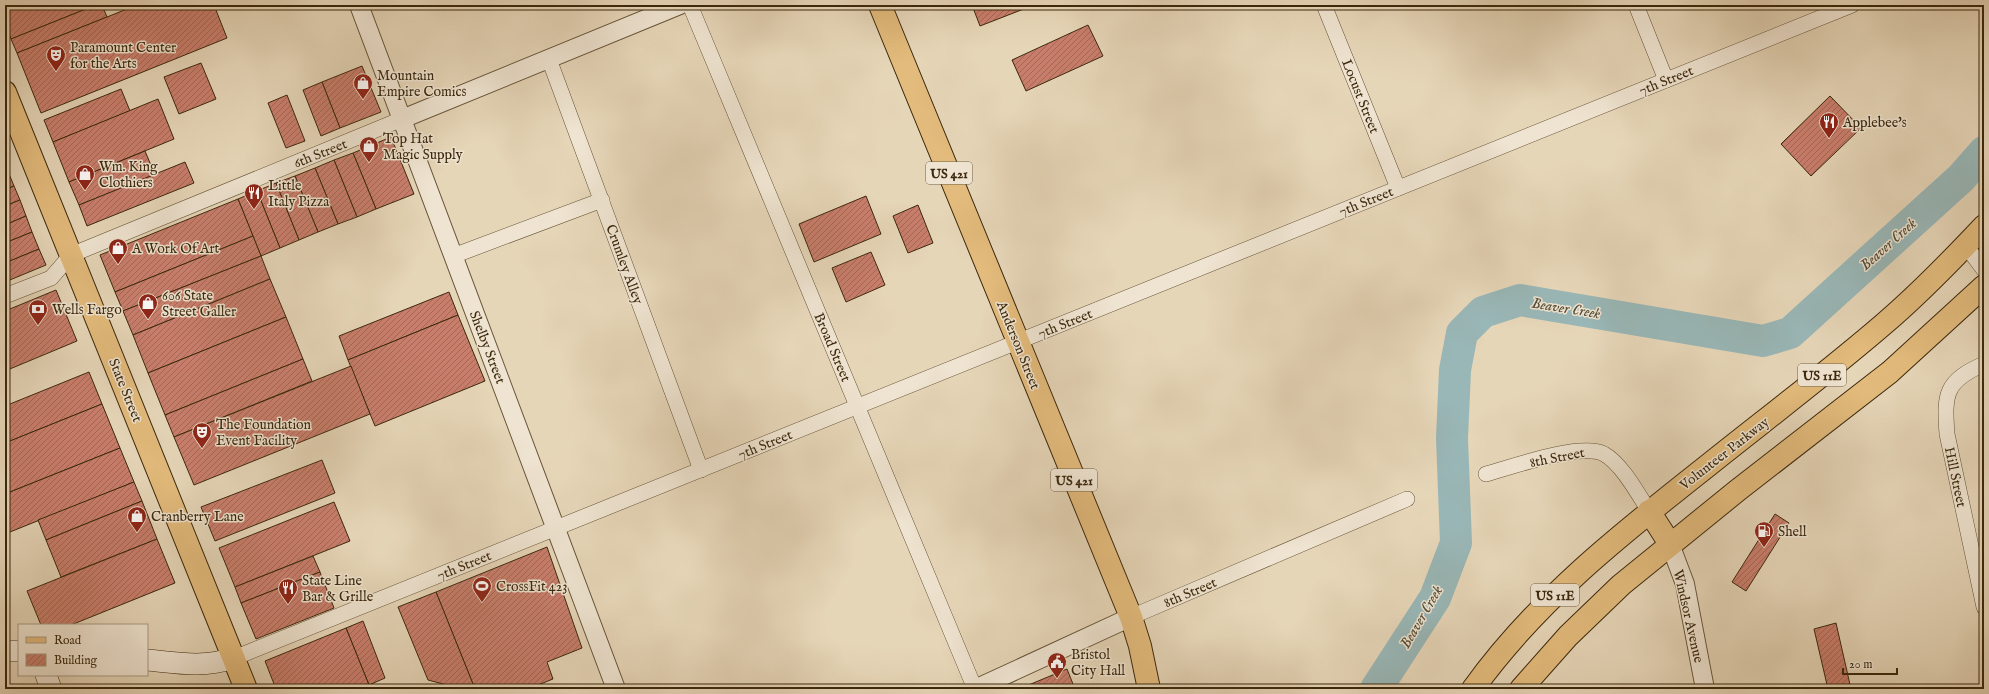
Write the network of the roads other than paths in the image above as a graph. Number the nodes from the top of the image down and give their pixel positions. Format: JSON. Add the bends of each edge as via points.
{"nodes":[{"id":1,"x":359,"y":5,"type":"edge"},
{"id":2,"x":680,"y":5,"type":"edge"},
{"id":3,"x":690,"y":5,"type":"edge"},
{"id":4,"x":880,"y":5,"type":"edge"},
{"id":5,"x":1324,"y":5,"type":"edge"},
{"id":6,"x":1636,"y":5,"type":"edge"},
{"id":7,"x":1852,"y":5,"type":"edge"},
{"id":8,"x":550,"y":59,"type":"junction"},
{"id":9,"x":1666,"y":80,"type":"junction"},
{"id":10,"x":5,"y":92,"type":"edge"},
{"id":11,"x":402,"y":119,"type":"junction"},
{"id":12,"x":1398,"y":188,"type":"junction"},
{"id":13,"x":602,"y":200,"type":"junction"},
{"id":14,"x":1984,"y":226,"type":"edge"},
{"id":15,"x":1966,"y":246,"type":"junction"},
{"id":16,"x":71,"y":255,"type":"junction"},
{"id":17,"x":453,"y":256,"type":"junction"},
{"id":18,"x":1984,"y":270,"type":"edge"},
{"id":19,"x":1984,"y":286,"type":"edge"},
{"id":20,"x":5,"y":296,"type":"edge"},
{"id":21,"x":1018,"y":342,"type":"junction"},
{"id":22,"x":1984,"y":364,"type":"edge"},
{"id":23,"x":858,"y":406,"type":"junction"},
{"id":24,"x":701,"y":470,"type":"junction"},
{"id":25,"x":1486,"y":474,"type":"dead end"},
{"id":26,"x":1408,"y":499,"type":"dead end"},
{"id":27,"x":1649,"y":511,"type":"junction"},
{"id":28,"x":556,"y":528,"type":"junction"},
{"id":29,"x":1670,"y":544,"type":"junction"},
{"id":30,"x":1984,"y":607,"type":"edge"},
{"id":31,"x":1131,"y":617,"type":"junction"},
{"id":32,"x":5,"y":651,"type":"edge"},
{"id":33,"x":18,"y":651,"type":"edge"},
{"id":34,"x":234,"y":658,"type":"junction"},
{"id":35,"x":148,"y":660,"type":"edge"},
{"id":36,"x":46,"y":676,"type":"edge"},
{"id":37,"x":52,"y":689,"type":"edge"},
{"id":38,"x":246,"y":689,"type":"edge"},
{"id":39,"x":616,"y":689,"type":"edge"},
{"id":40,"x":975,"y":689,"type":"edge"},
{"id":41,"x":1149,"y":689,"type":"edge"},
{"id":42,"x":1473,"y":689,"type":"edge"},
{"id":43,"x":1521,"y":689,"type":"edge"},
{"id":44,"x":1705,"y":689,"type":"edge"}],
"edges":[{"from":1,"to":11,"type":"street","name":"Shelby Street"},
{"from":2,"to":8,"type":"street","name":"6th Street"},
{"from":3,"to":23,"type":"street","name":"Broad Street"},
{"from":4,"to":21,"type":"main road","name":"Anderson Street","number":"US 421"},
{"from":5,"to":12,"type":"street","name":"Locust Street"},
{"from":6,"to":9,"type":"street"},
{"from":7,"to":9,"type":"street","name":"7th Street"},
{"from":8,"to":11,"type":"street","name":"6th Street"},
{"from":8,"to":13,"type":"street","name":"Crumley Alley"},
{"from":9,"to":12,"type":"street","name":"7th Street"},
{"from":10,"to":16,"type":"main road","name":"State Street"},
{"from":11,"to":16,"type":"street","name":"6th Street"},
{"from":11,"to":17,"type":"street","name":"Shelby Street"},
{"from":12,"to":21,"type":"street","name":"7th Street"},
{"from":13,"to":17,"type":"street"},
{"from":13,"to":24,"type":"street","name":"Crumley Alley"},
{"from":14,"to":15,"type":"main road","name":"Volunteer Parkway","number":"US 11E"},
{"from":15,"to":18,"type":"street"},
{"from":15,"to":27,"type":"main road","name":"Volunteer Parkway","number":"US 11E","via":[[1885,323]]},
{"from":16,"to":20,"type":"street","via":[[51,278]]},
{"from":16,"to":34,"type":"main road","name":"State Street"},
{"from":17,"to":28,"type":"street","name":"Shelby Street"},
{"from":19,"to":29,"type":"main road","number":"US 11E","via":[[1890,372]]},
{"from":21,"to":23,"type":"street","name":"7th Street"},
{"from":21,"to":31,"type":"main road","name":"Anderson Street","number":"US 421"},
{"from":22,"to":30,"type":"street","name":"Hill Street","via":[[1957,379],[1948,391],[1945,406],[1947,434]]},
{"from":23,"to":24,"type":"street","name":"7th Street"},
{"from":23,"to":40,"type":"street","name":"Broad Street"},
{"from":24,"to":28,"type":"street","name":"7th Street"},
{"from":25,"to":27,"type":"street","name":"8th Street","via":[[1575,451],[1595,450],[1605,454],[1615,463]]},
{"from":26,"to":31,"type":"street","name":"8th Street"},
{"from":27,"to":29,"type":"main road"},
{"from":27,"to":42,"type":"main road","name":"Volunteer Parkway","number":"US 11E","via":[[1573,577],[1522,627]]},
{"from":28,"to":34,"type":"street","name":"7th Street"},
{"from":28,"to":39,"type":"street","name":"Shelby Street"},
{"from":29,"to":43,"type":"main road","number":"US 11E","via":[[1599,604]]},
{"from":29,"to":44,"type":"street","name":"Windsor Avenue","via":[[1685,584]]},
{"from":31,"to":40,"type":"street","name":"8th Street"},
{"from":31,"to":41,"type":"main road","name":"Anderson Street","number":"US 421"},
{"from":32,"to":33,"type":"main road"},
{"from":34,"to":35,"type":"main road","via":[[203,665]]},
{"from":34,"to":38,"type":"main road","name":"State Street"},
{"from":36,"to":37,"type":"main road"}]}
